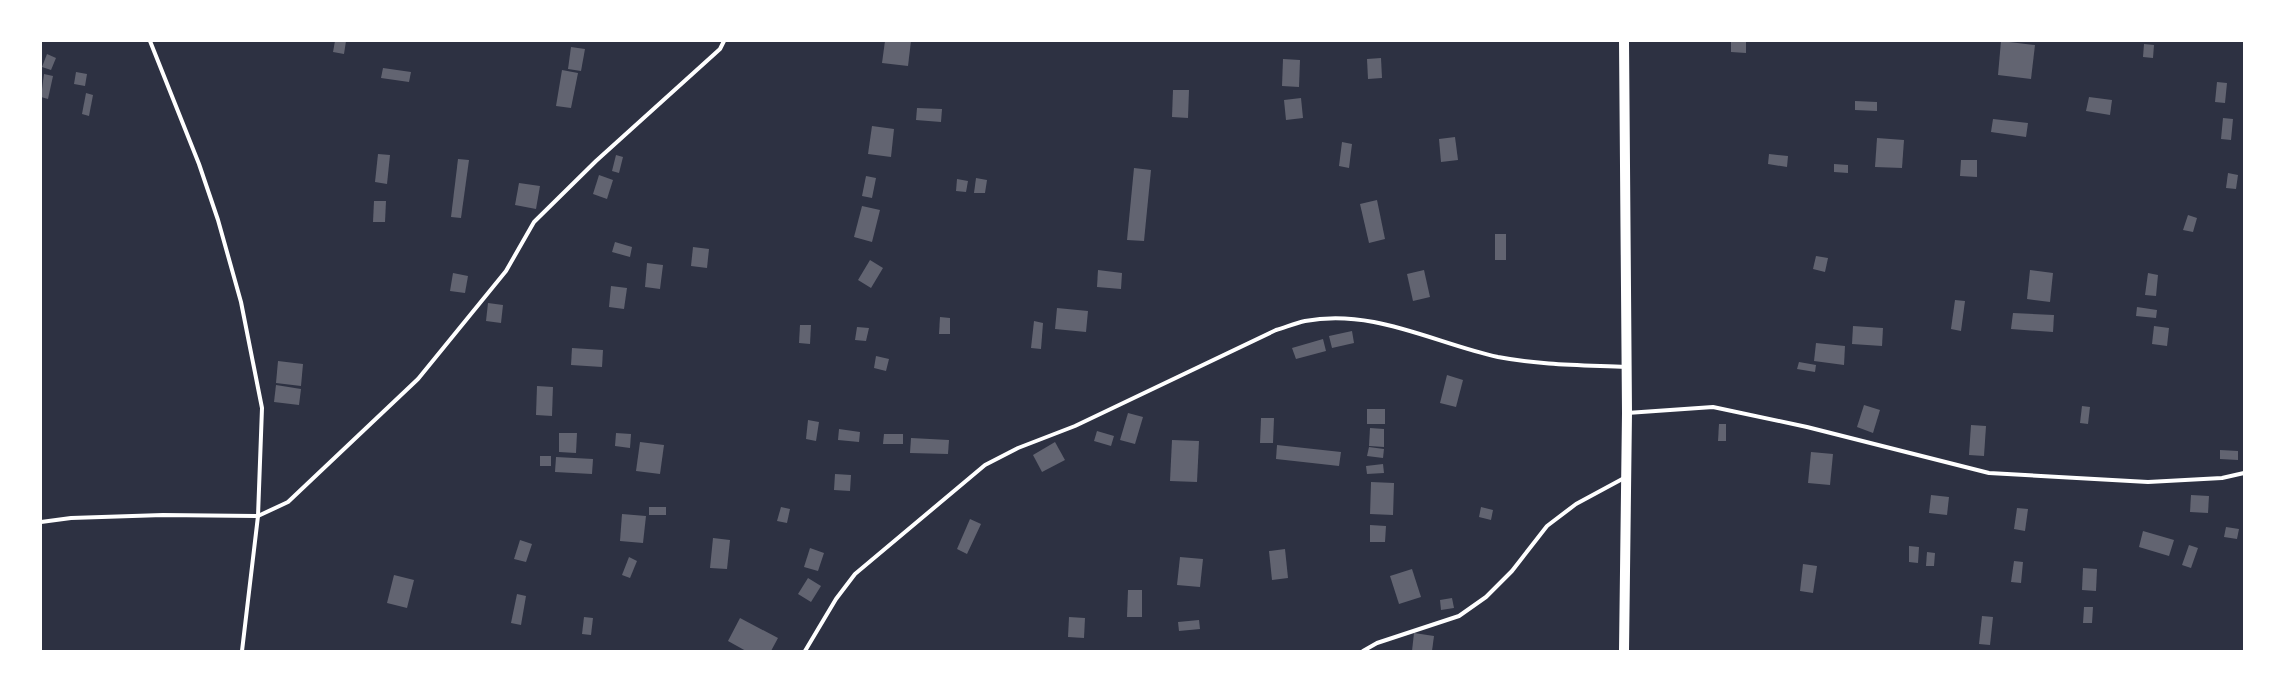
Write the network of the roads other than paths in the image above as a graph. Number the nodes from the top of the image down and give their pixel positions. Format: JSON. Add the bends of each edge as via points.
{"nodes":[{"id":1,"x":150,"y":41,"type":"edge"},
{"id":2,"x":724,"y":41,"type":"edge"},
{"id":3,"x":1624,"y":41,"type":"edge"},
{"id":4,"x":1626,"y":367,"type":"junction"},
{"id":5,"x":1627,"y":413,"type":"junction"},
{"id":6,"x":2244,"y":473,"type":"edge"},
{"id":7,"x":1626,"y":477,"type":"junction"},
{"id":8,"x":258,"y":516,"type":"junction"},
{"id":9,"x":41,"y":522,"type":"edge"},
{"id":10,"x":242,"y":651,"type":"edge"},
{"id":11,"x":805,"y":651,"type":"edge"},
{"id":12,"x":1363,"y":651,"type":"edge"},
{"id":13,"x":1624,"y":651,"type":"edge"}],
"edges":[{"from":1,"to":8,"type":"street","via":[[201,171],[241,302],[262,408]]},
{"from":2,"to":8,"type":"street","via":[[720,49],[596,161],[534,222],[506,271],[418,379],[288,502]]},
{"from":3,"to":4,"type":"main road"},
{"from":4,"to":5,"type":"main road"},
{"from":4,"to":11,"type":"street","via":[[1549,363],[1498,357],[1393,325],[1370,321],[1306,321],[1276,330],[1075,426],[1018,448],[985,465],[855,574]]},
{"from":5,"to":6,"type":"street","via":[[1713,407],[1800,425],[1989,473],[2148,482],[2222,478]]},
{"from":5,"to":7,"type":"main road"},
{"from":7,"to":12,"type":"street","via":[[1576,504],[1547,526],[1502,582],[1459,616],[1378,643]]},
{"from":7,"to":13,"type":"main road"},
{"from":8,"to":9,"type":"street","via":[[163,515],[71,518]]},
{"from":8,"to":10,"type":"street"}]}
